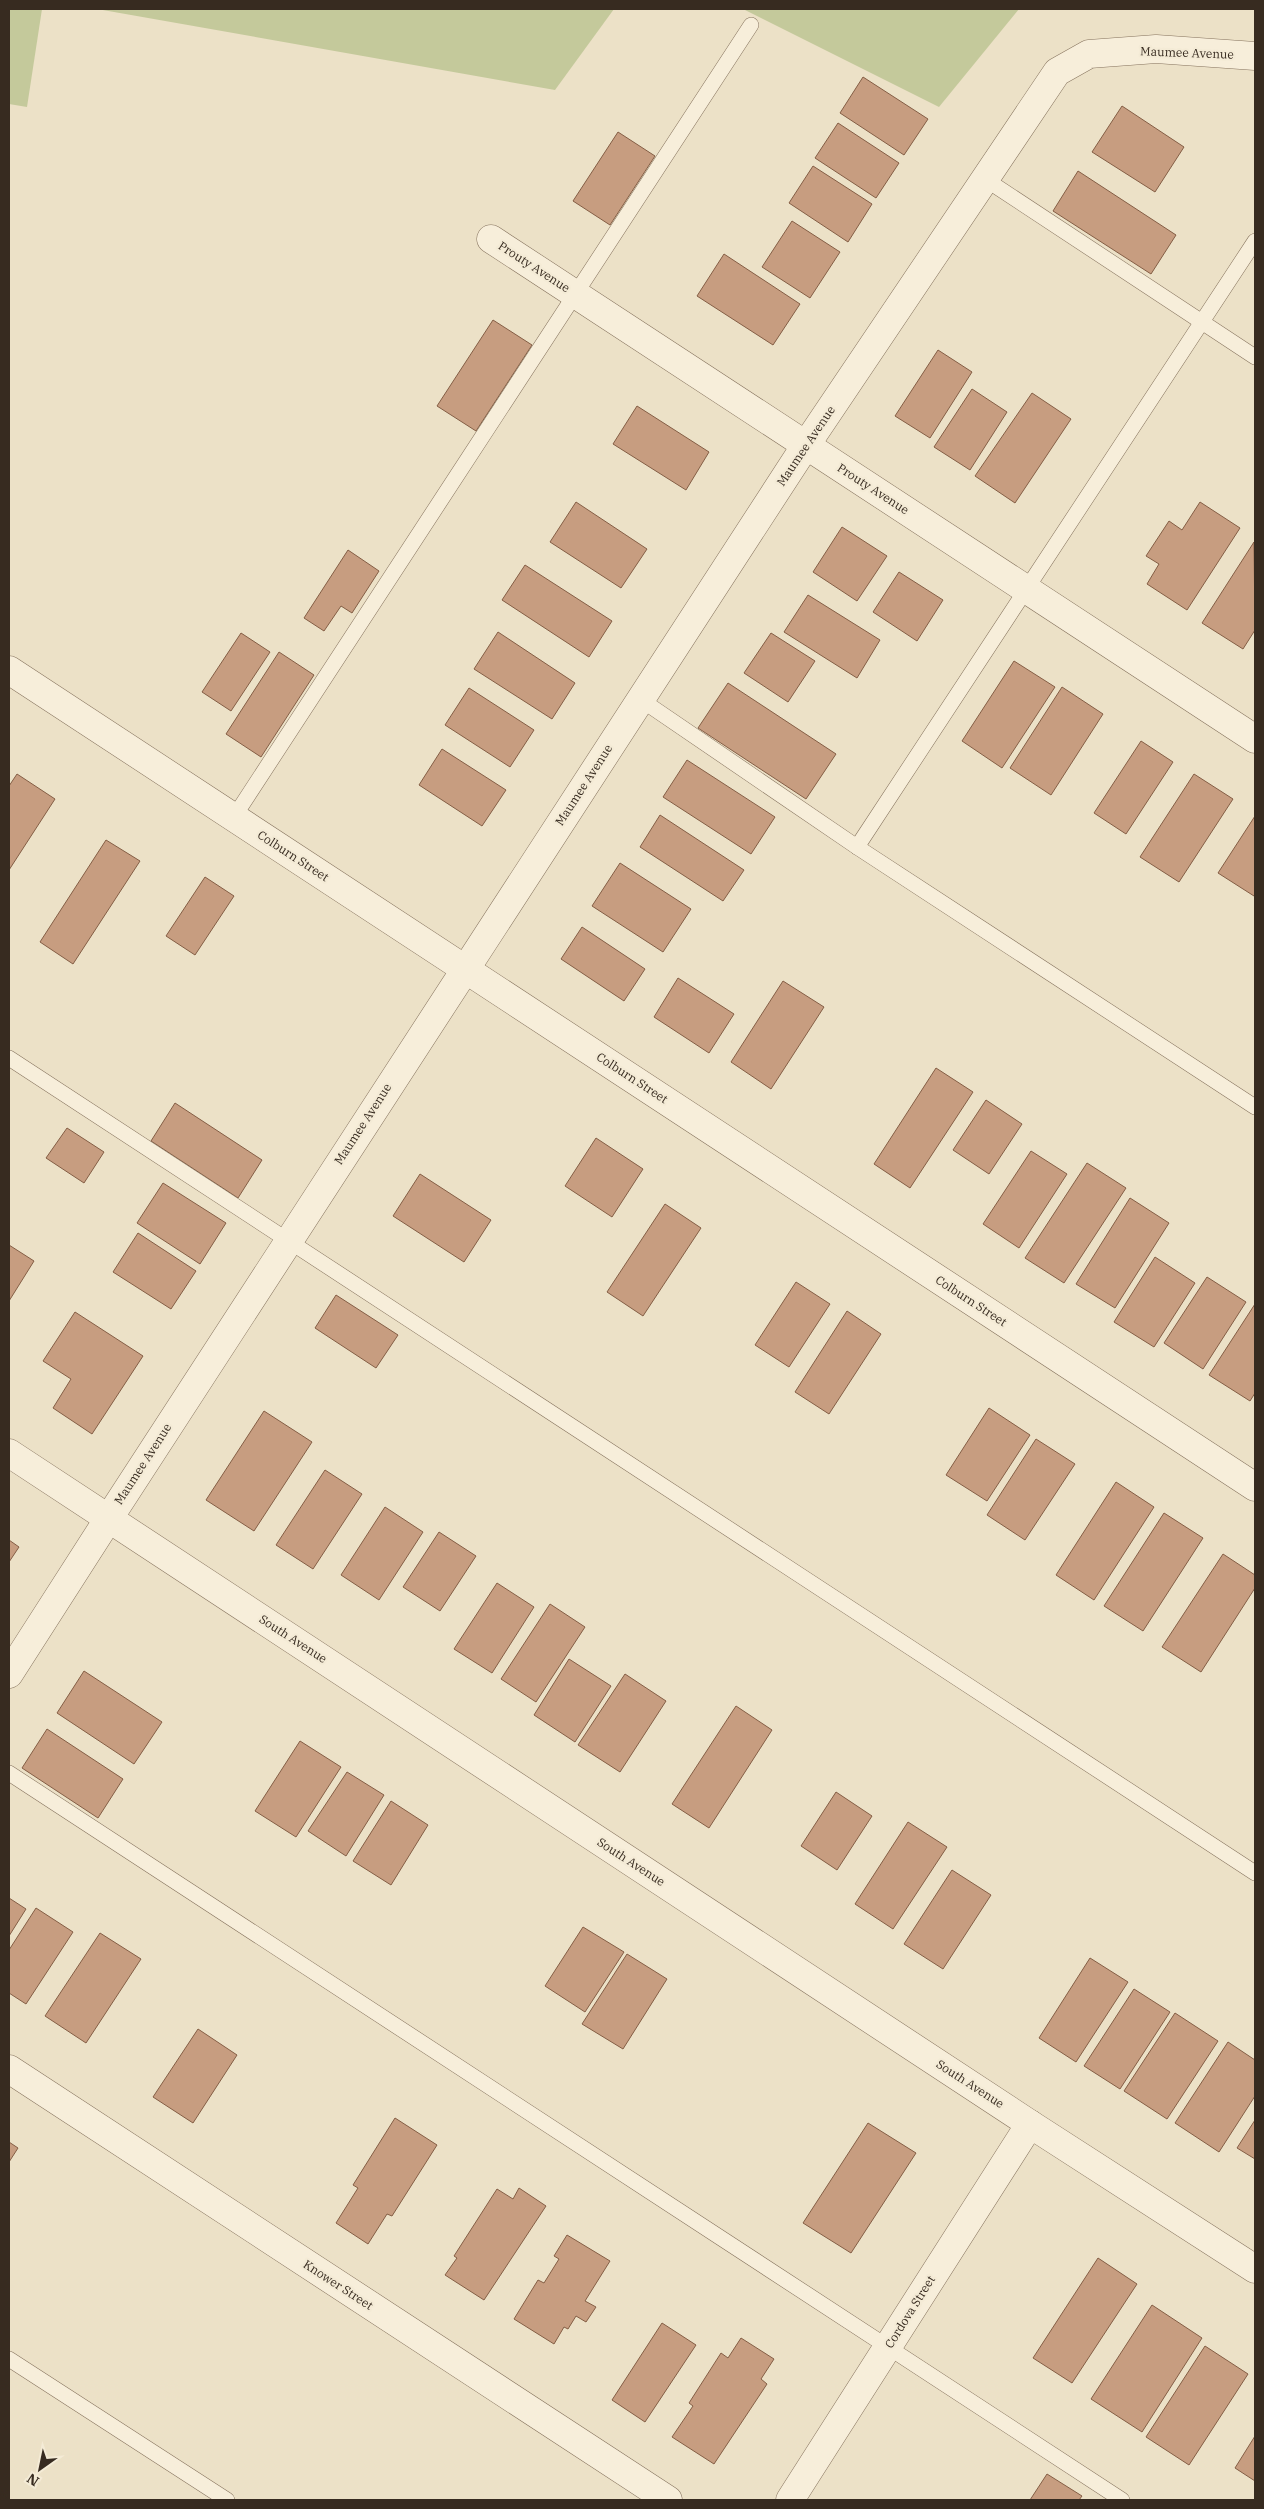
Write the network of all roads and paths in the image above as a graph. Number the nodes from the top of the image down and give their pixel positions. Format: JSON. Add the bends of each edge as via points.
{"nodes":[{"id":1,"x":751,"y":24,"type":"dead end"},
{"id":2,"x":1255,"y":56,"type":"edge"},
{"id":3,"x":985,"y":179,"type":"junction"},
{"id":4,"x":491,"y":238,"type":"dead end"},
{"id":5,"x":1255,"y":241,"type":"edge"},
{"id":6,"x":575,"y":294,"type":"junction"},
{"id":7,"x":1202,"y":322,"type":"junction"},
{"id":8,"x":1255,"y":357,"type":"edge"},
{"id":9,"x":806,"y":445,"type":"junction"},
{"id":10,"x":1026,"y":589,"type":"junction"},
{"id":11,"x":9,"y":670,"type":"edge"},
{"id":12,"x":640,"y":699,"type":"junction"},
{"id":13,"x":1255,"y":739,"type":"edge"},
{"id":14,"x":234,"y":817,"type":"junction"},
{"id":15,"x":857,"y":847,"type":"junction"},
{"id":16,"x":464,"y":968,"type":"junction"},
{"id":17,"x":9,"y":1058,"type":"edge"},
{"id":18,"x":1255,"y":1107,"type":"edge"},
{"id":19,"x":288,"y":1240,"type":"junction"},
{"id":20,"x":9,"y":1453,"type":"edge"},
{"id":21,"x":1255,"y":1488,"type":"edge"},
{"id":22,"x":109,"y":1518,"type":"junction"},
{"id":23,"x":9,"y":1674,"type":"edge"},
{"id":24,"x":9,"y":1773,"type":"edge"},
{"id":25,"x":1255,"y":1873,"type":"edge"},
{"id":26,"x":9,"y":2069,"type":"edge"},
{"id":27,"x":1030,"y":2124,"type":"junction"},
{"id":28,"x":1255,"y":2269,"type":"edge"},
{"id":29,"x":887,"y":2348,"type":"junction"},
{"id":30,"x":9,"y":2359,"type":"edge"},
{"id":31,"x":227,"y":2500,"type":"edge"},
{"id":32,"x":668,"y":2500,"type":"edge"},
{"id":33,"x":790,"y":2500,"type":"edge"},
{"id":34,"x":1122,"y":2500,"type":"edge"}],
"edges":[{"from":1,"to":6,"type":"lane"},
{"from":2,"to":3,"type":"street","name":"Maumee Avenue","via":[[1156,49],[1089,54],[1057,72]]},
{"from":3,"to":7,"type":"lane"},
{"from":3,"to":9,"type":"street","name":"Maumee Avenue"},
{"from":4,"to":6,"type":"street","name":"Prouty Avenue"},
{"from":5,"to":7,"type":"lane"},
{"from":6,"to":9,"type":"street","name":"Prouty Avenue"},
{"from":6,"to":14,"type":"lane"},
{"from":7,"to":8,"type":"lane"},
{"from":7,"to":10,"type":"lane"},
{"from":9,"to":10,"type":"street","name":"Prouty Avenue"},
{"from":9,"to":12,"type":"street","name":"Maumee Avenue"},
{"from":10,"to":13,"type":"street","name":"Prouty Avenue"},
{"from":10,"to":15,"type":"lane"},
{"from":11,"to":14,"type":"street","name":"Colburn Street"},
{"from":12,"to":15,"type":"lane"},
{"from":12,"to":16,"type":"street","name":"Maumee Avenue"},
{"from":14,"to":16,"type":"street","name":"Colburn Street"},
{"from":15,"to":18,"type":"lane"},
{"from":16,"to":19,"type":"street","name":"Maumee Avenue"},
{"from":16,"to":21,"type":"street","name":"Colburn Street"},
{"from":17,"to":19,"type":"lane"},
{"from":19,"to":22,"type":"street","name":"Maumee Avenue"},
{"from":19,"to":25,"type":"lane"},
{"from":20,"to":22,"type":"street","name":"South Avenue"},
{"from":22,"to":23,"type":"street","name":"Maumee Avenue"},
{"from":22,"to":27,"type":"street","name":"South Avenue"},
{"from":24,"to":29,"type":"lane"},
{"from":26,"to":32,"type":"street","name":"Knower Street"},
{"from":27,"to":28,"type":"street","name":"South Avenue"},
{"from":27,"to":29,"type":"street","name":"Cordova Street"},
{"from":29,"to":33,"type":"street","name":"Cordova Street"},
{"from":29,"to":34,"type":"lane"},
{"from":30,"to":31,"type":"lane"}]}
